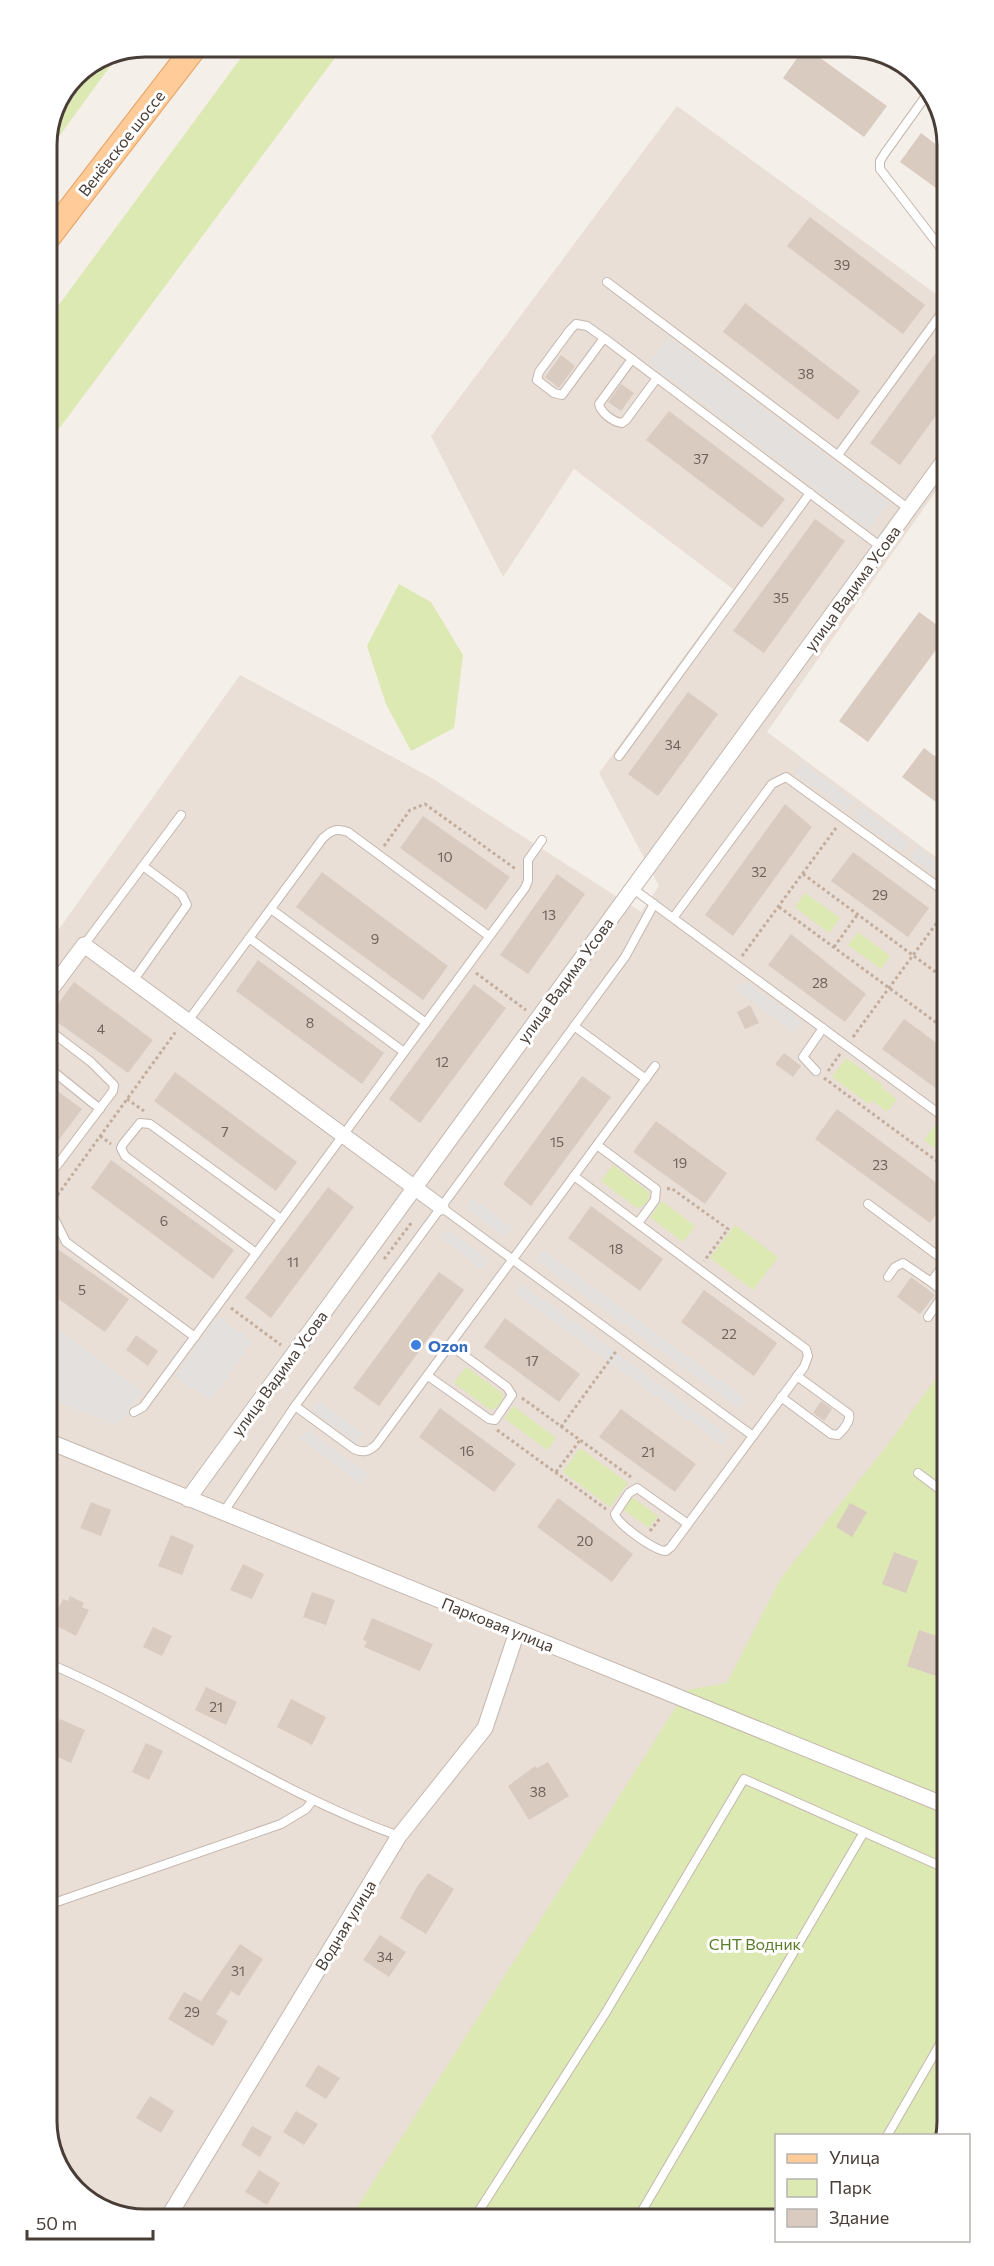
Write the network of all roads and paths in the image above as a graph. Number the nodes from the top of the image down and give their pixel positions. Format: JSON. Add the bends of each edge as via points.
{"nodes":[{"id":1,"x":187,"y":57,"type":"edge"},
{"id":2,"x":924,"y":99,"type":"edge"},
{"id":3,"x":57,"y":225,"type":"edge"},
{"id":4,"x":937,"y":243,"type":"edge"},
{"id":5,"x":608,"y":282,"type":"dead end"},
{"id":6,"x":937,"y":319,"type":"edge"},
{"id":7,"x":604,"y":338,"type":"junction"},
{"id":8,"x":632,"y":359,"type":"junction"},
{"id":9,"x":657,"y":378,"type":"junction"},
{"id":10,"x":838,"y":456,"type":"junction"},
{"id":11,"x":937,"y":470,"type":"edge"},
{"id":12,"x":810,"y":493,"type":"junction"},
{"id":13,"x":909,"y":509,"type":"junction"},
{"id":14,"x":881,"y":547,"type":"junction"},
{"id":15,"x":618,"y":756,"type":"dead end"},
{"id":16,"x":181,"y":814,"type":"dead end"},
{"id":17,"x":844,"y":817,"type":"junction"},
{"id":18,"x":542,"y":840,"type":"dead end"},
{"id":19,"x":378,"y":854,"type":"junction"},
{"id":20,"x":143,"y":866,"type":"junction"},
{"id":21,"x":802,"y":874,"type":"junction"},
{"id":22,"x":528,"y":878,"type":"junction"},
{"id":23,"x":937,"y":886,"type":"edge"},
{"id":24,"x":632,"y":888,"type":"junction"},
{"id":25,"x":654,"y":904,"type":"junction"},
{"id":26,"x":778,"y":907,"type":"junction"},
{"id":27,"x":271,"y":909,"type":"junction"},
{"id":28,"x":857,"y":915,"type":"junction"},
{"id":29,"x":673,"y":918,"type":"junction"},
{"id":30,"x":937,"y":923,"type":"edge"},
{"id":31,"x":489,"y":936,"type":"junction"},
{"id":32,"x":249,"y":938,"type":"junction"},
{"id":33,"x":84,"y":945,"type":"junction"},
{"id":34,"x":833,"y":947,"type":"junction"},
{"id":35,"x":913,"y":956,"type":"junction"},
{"id":36,"x":736,"y":964,"type":"junction"},
{"id":37,"x":467,"y":966,"type":"junction"},
{"id":38,"x":937,"y":973,"type":"edge"},
{"id":39,"x":57,"y":981,"type":"edge"},
{"id":40,"x":133,"y":981,"type":"junction"},
{"id":41,"x":889,"y":988,"type":"junction"},
{"id":42,"x":537,"y":1018,"type":"junction"},
{"id":43,"x":187,"y":1020,"type":"junction"},
{"id":44,"x":426,"y":1023,"type":"junction"},
{"id":45,"x":937,"y":1023,"type":"edge"},
{"id":46,"x":574,"y":1026,"type":"junction"},
{"id":47,"x":823,"y":1028,"type":"junction"},
{"id":48,"x":57,"y":1036,"type":"edge"},
{"id":49,"x":846,"y":1046,"type":"junction"},
{"id":50,"x":404,"y":1052,"type":"junction"},
{"id":51,"x":655,"y":1066,"type":"dead end"},
{"id":52,"x":816,"y":1071,"type":"dead end"},
{"id":53,"x":57,"y":1074,"type":"edge"},
{"id":54,"x":646,"y":1079,"type":"junction"},
{"id":55,"x":127,"y":1099,"type":"junction"},
{"id":56,"x":100,"y":1109,"type":"junction"},
{"id":57,"x":937,"y":1112,"type":"edge"},
{"id":58,"x":146,"y":1122,"type":"junction"},
{"id":59,"x":343,"y":1135,"type":"junction"},
{"id":60,"x":100,"y":1136,"type":"junction"},
{"id":61,"x":72,"y":1145,"type":"junction"},
{"id":62,"x":597,"y":1145,"type":"junction"},
{"id":63,"x":121,"y":1148,"type":"junction"},
{"id":64,"x":937,"y":1161,"type":"edge"},
{"id":65,"x":57,"y":1165,"type":"edge"},
{"id":66,"x":574,"y":1176,"type":"junction"},
{"id":67,"x":414,"y":1187,"type":"junction"},
{"id":68,"x":656,"y":1189,"type":"junction"},
{"id":69,"x":57,"y":1196,"type":"edge"},
{"id":70,"x":868,"y":1204,"type":"dead end"},
{"id":71,"x":441,"y":1207,"type":"junction"},
{"id":72,"x":281,"y":1220,"type":"junction"},
{"id":73,"x":57,"y":1223,"type":"edge"},
{"id":74,"x":638,"y":1223,"type":"junction"},
{"id":75,"x":256,"y":1253,"type":"junction"},
{"id":76,"x":937,"y":1256,"type":"edge"},
{"id":77,"x":513,"y":1260,"type":"junction"},
{"id":78,"x":699,"y":1268,"type":"junction"},
{"id":79,"x":937,"y":1273,"type":"edge"},
{"id":80,"x":888,"y":1277,"type":"dead end"},
{"id":81,"x":931,"y":1282,"type":"junction"},
{"id":82,"x":937,"y":1287,"type":"edge"},
{"id":83,"x":221,"y":1301,"type":"junction"},
{"id":84,"x":937,"y":1304,"type":"edge"},
{"id":85,"x":928,"y":1317,"type":"dead end"},
{"id":86,"x":195,"y":1337,"type":"junction"},
{"id":87,"x":624,"y":1341,"type":"junction"},
{"id":88,"x":450,"y":1345,"type":"junction"},
{"id":89,"x":293,"y":1354,"type":"junction"},
{"id":90,"x":428,"y":1376,"type":"junction"},
{"id":91,"x":797,"y":1376,"type":"junction"},
{"id":92,"x":512,"y":1395,"type":"junction"},
{"id":93,"x":781,"y":1397,"type":"junction"},
{"id":94,"x":295,"y":1406,"type":"junction"},
{"id":95,"x":134,"y":1412,"type":"dead end"},
{"id":96,"x":495,"y":1420,"type":"junction"},
{"id":97,"x":561,"y":1426,"type":"junction"},
{"id":98,"x":753,"y":1436,"type":"junction"},
{"id":99,"x":580,"y":1440,"type":"junction"},
{"id":100,"x":57,"y":1445,"type":"edge"},
{"id":101,"x":556,"y":1473,"type":"junction"},
{"id":102,"x":918,"y":1473,"type":"dead end"},
{"id":103,"x":937,"y":1487,"type":"edge"},
{"id":104,"x":637,"y":1488,"type":"junction"},
{"id":105,"x":188,"y":1499,"type":"junction"},
{"id":106,"x":667,"y":1509,"type":"junction"},
{"id":107,"x":223,"y":1513,"type":"junction"},
{"id":108,"x":615,"y":1514,"type":"junction"},
{"id":109,"x":688,"y":1524,"type":"junction"},
{"id":110,"x":644,"y":1540,"type":"junction"},
{"id":111,"x":518,"y":1632,"type":"junction"},
{"id":112,"x":57,"y":1667,"type":"edge"},
{"id":113,"x":313,"y":1800,"type":"junction"},
{"id":114,"x":937,"y":1802,"type":"edge"},
{"id":115,"x":864,"y":1832,"type":"junction"},
{"id":116,"x":399,"y":1836,"type":"junction"},
{"id":117,"x":937,"y":1865,"type":"edge"},
{"id":118,"x":57,"y":1902,"type":"edge"},
{"id":119,"x":937,"y":2049,"type":"edge"},
{"id":120,"x":888,"y":2134,"type":"edge"},
{"id":121,"x":172,"y":2209,"type":"edge"},
{"id":122,"x":479,"y":2209,"type":"edge"},
{"id":123,"x":643,"y":2209,"type":"edge"}],
"edges":[{"from":1,"to":3,"type":"main road","name":"Венёвское шоссе"},
{"from":2,"to":4,"type":"lane","via":[[880,161],[880,169]]},
{"from":5,"to":10,"type":"lane"},
{"from":6,"to":10,"type":"lane"},
{"from":7,"to":7,"type":"lane","via":[[587,326],[576,324],[537,380],[562,395]]},
{"from":7,"to":8,"type":"lane"},
{"from":8,"to":9,"type":"lane"},
{"from":8,"to":9,"type":"lane","via":[[599,404],[618,423],[626,420]]},
{"from":9,"to":12,"type":"lane"},
{"from":10,"to":13,"type":"lane"},
{"from":11,"to":13,"type":"street","name":"улица Вадима Усова"},
{"from":12,"to":14,"type":"lane"},
{"from":12,"to":15,"type":"lane"},
{"from":13,"to":14,"type":"street","name":"улица Вадима Усова"},
{"from":14,"to":24,"type":"street","name":"улица Вадима Усова"},
{"from":16,"to":20,"type":"lane"},
{"from":17,"to":21,"type":"path"},
{"from":17,"to":23,"type":"lane"},
{"from":17,"to":29,"type":"lane","via":[[793,779],[779,778]]},
{"from":18,"to":22,"type":"lane","via":[[528,860]]},
{"from":19,"to":22,"type":"path","via":[[410,810],[425,804]]},
{"from":19,"to":27,"type":"lane","via":[[348,832],[331,831]]},
{"from":19,"to":31,"type":"lane"},
{"from":20,"to":33,"type":"lane"},
{"from":20,"to":40,"type":"lane","via":[[182,895],[188,905]]},
{"from":21,"to":26,"type":"path"},
{"from":21,"to":28,"type":"path"},
{"from":22,"to":31,"type":"lane","via":[[525,888]]},
{"from":24,"to":25,"type":"lane"},
{"from":24,"to":42,"type":"street","name":"улица Вадима Усова"},
{"from":25,"to":29,"type":"lane"},
{"from":25,"to":46,"type":"lane","via":[[625,957]]},
{"from":26,"to":34,"type":"path"},
{"from":26,"to":36,"type":"path"},
{"from":27,"to":32,"type":"lane"},
{"from":27,"to":44,"type":"lane"},
{"from":28,"to":34,"type":"path"},
{"from":28,"to":35,"type":"path"},
{"from":29,"to":36,"type":"lane"},
{"from":30,"to":35,"type":"path"},
{"from":31,"to":37,"type":"lane"},
{"from":32,"to":43,"type":"lane"},
{"from":32,"to":50,"type":"lane"},
{"from":33,"to":39,"type":"street"},
{"from":33,"to":40,"type":"street"},
{"from":34,"to":41,"type":"path"},
{"from":35,"to":38,"type":"path"},
{"from":35,"to":41,"type":"path"},
{"from":36,"to":47,"type":"lane"},
{"from":37,"to":42,"type":"path"},
{"from":37,"to":44,"type":"lane"},
{"from":40,"to":43,"type":"street"},
{"from":41,"to":45,"type":"path"},
{"from":41,"to":49,"type":"path"},
{"from":42,"to":67,"type":"street","name":"улица Вадима Усова"},
{"from":43,"to":55,"type":"path"},
{"from":43,"to":59,"type":"street"},
{"from":44,"to":50,"type":"lane"},
{"from":46,"to":54,"type":"lane"},
{"from":46,"to":71,"type":"lane"},
{"from":47,"to":49,"type":"lane"},
{"from":47,"to":52,"type":"lane","via":[[803,1057]]},
{"from":48,"to":56,"type":"lane","via":[[111,1079],[113,1091]]},
{"from":49,"to":57,"type":"lane"},
{"from":49,"to":64,"type":"path","via":[[823,1077]]},
{"from":50,"to":59,"type":"lane"},
{"from":51,"to":54,"type":"lane"},
{"from":53,"to":56,"type":"lane"},
{"from":54,"to":62,"type":"lane"},
{"from":55,"to":58,"type":"path","via":[[144,1112]]},
{"from":55,"to":60,"type":"path"},
{"from":56,"to":61,"type":"lane"},
{"from":58,"to":63,"type":"lane","via":[[135,1128]]},
{"from":58,"to":72,"type":"lane"},
{"from":59,"to":67,"type":"street"},
{"from":59,"to":72,"type":"lane"},
{"from":60,"to":61,"type":"path"},
{"from":60,"to":63,"type":"path"},
{"from":60,"to":69,"type":"path"},
{"from":61,"to":65,"type":"lane"},
{"from":62,"to":66,"type":"lane"},
{"from":62,"to":68,"type":"lane"},
{"from":63,"to":75,"type":"lane","via":[[124,1156]]},
{"from":66,"to":74,"type":"lane"},
{"from":66,"to":77,"type":"lane"},
{"from":67,"to":71,"type":"street"},
{"from":67,"to":89,"type":"street","name":"улица Вадима Усова"},
{"from":68,"to":74,"type":"lane","via":[[655,1200]]},
{"from":68,"to":78,"type":"path","via":[[671,1188],[728,1229]]},
{"from":70,"to":76,"type":"lane"},
{"from":71,"to":77,"type":"lane"},
{"from":71,"to":94,"type":"lane"},
{"from":72,"to":75,"type":"lane"},
{"from":73,"to":86,"type":"lane","via":[[66,1242]]},
{"from":74,"to":78,"type":"lane"},
{"from":75,"to":83,"type":"lane"},
{"from":77,"to":87,"type":"lane"},
{"from":77,"to":88,"type":"lane"},
{"from":78,"to":91,"type":"lane","via":[[801,1343],[808,1356]]},
{"from":79,"to":81,"type":"lane"},
{"from":80,"to":81,"type":"lane","via":[[903,1263]]},
{"from":81,"to":82,"type":"lane"},
{"from":83,"to":86,"type":"lane"},
{"from":83,"to":89,"type":"path"},
{"from":84,"to":85,"type":"lane"},
{"from":86,"to":95,"type":"lane","via":[[143,1407]]},
{"from":87,"to":97,"type":"path"},
{"from":87,"to":98,"type":"lane"},
{"from":88,"to":90,"type":"lane"},
{"from":88,"to":92,"type":"lane","via":[[507,1387]]},
{"from":89,"to":105,"type":"street","name":"улица Вадима Усова"},
{"from":90,"to":94,"type":"lane","via":[[369,1451],[354,1449]]},
{"from":90,"to":96,"type":"lane","via":[[483,1417]]},
{"from":91,"to":93,"type":"lane"},
{"from":91,"to":93,"type":"lane","via":[[846,1412],[850,1418],[845,1427],[838,1435],[831,1434]]},
{"from":92,"to":96,"type":"lane"},
{"from":92,"to":97,"type":"path","via":[[521,1397]]},
{"from":93,"to":98,"type":"lane"},
{"from":94,"to":107,"type":"lane"},
{"from":96,"to":101,"type":"path","via":[[497,1430]]},
{"from":97,"to":99,"type":"path"},
{"from":98,"to":109,"type":"lane"},
{"from":99,"to":101,"type":"path"},
{"from":99,"to":104,"type":"path","via":[[631,1478]]},
{"from":100,"to":105,"type":"street","name":"Парковая улица"},
{"from":101,"to":108,"type":"path"},
{"from":102,"to":103,"type":"lane"},
{"from":104,"to":106,"type":"lane"},
{"from":104,"to":108,"type":"lane"},
{"from":105,"to":107,"type":"street","name":"Парковая улица"},
{"from":106,"to":109,"type":"lane"},
{"from":106,"to":110,"type":"path"},
{"from":107,"to":111,"type":"street","name":"Парковая улица"},
{"from":108,"to":110,"type":"lane","via":[[619,1522]]},
{"from":109,"to":110,"type":"lane","via":[[666,1551]]},
{"from":111,"to":114,"type":"street","name":"Парковая улица"},
{"from":111,"to":116,"type":"street","name":"Водная улица","via":[[485,1728]]},
{"from":112,"to":113,"type":"lane","via":[[104,1687]]},
{"from":113,"to":116,"type":"lane"},
{"from":113,"to":118,"type":"lane","via":[[282,1824]]},
{"from":115,"to":117,"type":"lane"},
{"from":115,"to":122,"type":"lane","via":[[744,1779],[606,2012]]},
{"from":115,"to":123,"type":"lane"},
{"from":116,"to":121,"type":"street","name":"Водная улица"},
{"from":119,"to":120,"type":"lane"}]}
